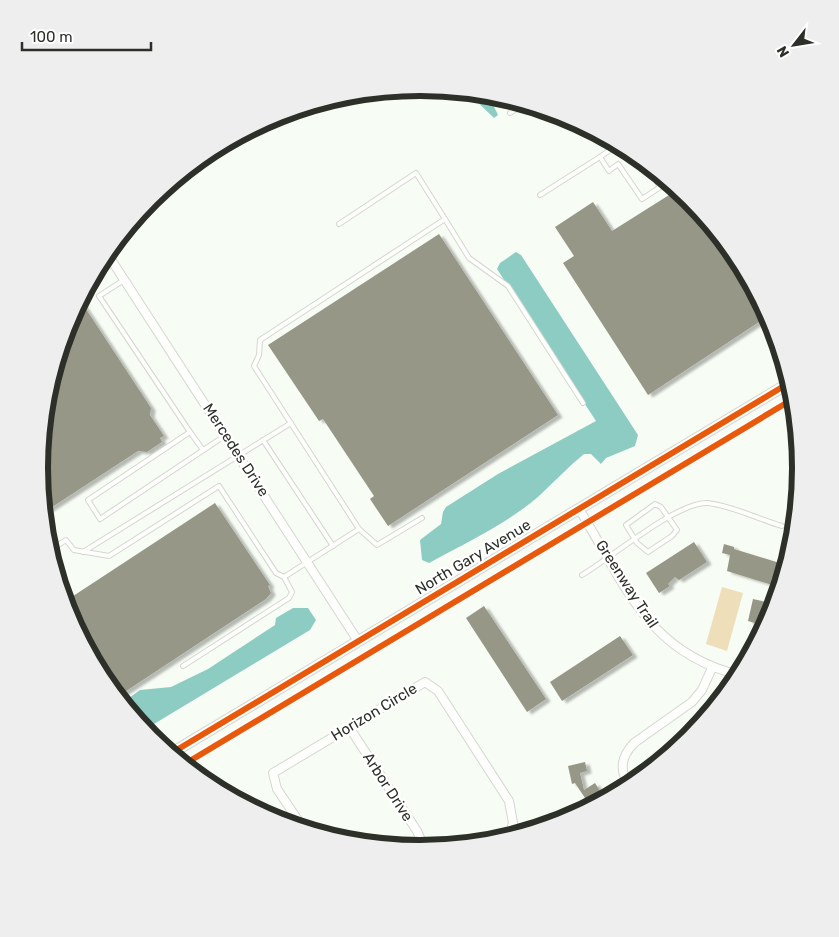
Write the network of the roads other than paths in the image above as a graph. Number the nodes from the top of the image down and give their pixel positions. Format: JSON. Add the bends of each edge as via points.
{"nodes":[{"id":1,"x":516,"y":109,"type":"edge"},
{"id":2,"x":510,"y":113,"type":"dead end"},
{"id":3,"x":611,"y":149,"type":"edge"},
{"id":4,"x":600,"y":157,"type":"junction"},
{"id":5,"x":657,"y":182,"type":"edge"},
{"id":6,"x":660,"y":187,"type":"joint"},
{"id":7,"x":540,"y":195,"type":"dead end"},
{"id":8,"x":445,"y":220,"type":"junction"},
{"id":9,"x":338,"y":224,"type":"dead end"},
{"id":10,"x":112,"y":260,"type":"edge"},
{"id":11,"x":125,"y":280,"type":"junction"},
{"id":12,"x":782,"y":388,"type":"edge"},
{"id":13,"x":583,"y":403,"type":"dead end"},
{"id":14,"x":291,"y":423,"type":"junction"},
{"id":15,"x":190,"y":432,"type":"junction"},
{"id":16,"x":226,"y":435,"type":"junction"},
{"id":17,"x":263,"y":440,"type":"junction"},
{"id":18,"x":202,"y":450,"type":"junction"},
{"id":19,"x":239,"y":455,"type":"junction"},
{"id":20,"x":579,"y":509,"type":"junction"},
{"id":21,"x":669,"y":517,"type":"junction"},
{"id":22,"x":422,"y":518,"type":"dead end"},
{"id":23,"x":782,"y":526,"type":"dead end"},
{"id":24,"x":359,"y":529,"type":"junction"},
{"id":25,"x":635,"y":540,"type":"junction"},
{"id":26,"x":56,"y":546,"type":"edge"},
{"id":27,"x":333,"y":546,"type":"junction"},
{"id":28,"x":83,"y":552,"type":"junction"},
{"id":29,"x":609,"y":558,"type":"junction"},
{"id":30,"x":308,"y":562,"type":"junction"},
{"id":31,"x":582,"y":575,"type":"dead end"},
{"id":32,"x":284,"y":578,"type":"junction"},
{"id":33,"x":358,"y":641,"type":"junction"},
{"id":34,"x":183,"y":666,"type":"dead end"},
{"id":35,"x":712,"y":668,"type":"junction"},
{"id":36,"x":730,"y":673,"type":"edge"},
{"id":37,"x":349,"y":727,"type":"junction"},
{"id":38,"x":176,"y":750,"type":"edge"},
{"id":39,"x":625,"y":779,"type":"edge"},
{"id":40,"x":298,"y":820,"type":"edge"},
{"id":41,"x":511,"y":829,"type":"edge"},
{"id":42,"x":421,"y":841,"type":"edge"}],
"edges":[{"from":1,"to":2,"type":"lane"},
{"from":3,"to":4,"type":"lane"},
{"from":4,"to":6,"type":"lane","via":[[608,171],[618,164],[642,199]]},
{"from":4,"to":7,"type":"lane"},
{"from":5,"to":6,"type":"lane"},
{"from":8,"to":9,"type":"lane","via":[[416,173]]},
{"from":8,"to":13,"type":"lane","via":[[469,258],[508,286]]},
{"from":8,"to":14,"type":"lane","via":[[260,340],[260,356],[254,366]]},
{"from":10,"to":11,"type":"street","name":"Mercedes Drive"},
{"from":11,"to":15,"type":"lane","via":[[99,296]]},
{"from":11,"to":16,"type":"street","name":"Mercedes Drive"},
{"from":12,"to":20,"type":"street","name":"North Gary Avenue"},
{"from":14,"to":17,"type":"lane"},
{"from":14,"to":24,"type":"lane"},
{"from":15,"to":18,"type":"lane"},
{"from":15,"to":18,"type":"lane","via":[[88,500],[100,518]]},
{"from":16,"to":18,"type":"lane"},
{"from":16,"to":19,"type":"street","name":"Mercedes Drive"},
{"from":17,"to":19,"type":"lane"},
{"from":17,"to":27,"type":"lane"},
{"from":19,"to":28,"type":"lane"},
{"from":19,"to":30,"type":"street","name":"Mercedes Drive"},
{"from":20,"to":29,"type":"street","name":"Greenway Trail"},
{"from":20,"to":33,"type":"street","name":"North Gary Avenue"},
{"from":21,"to":23,"type":"lane","via":[[693,505],[706,503]]},
{"from":21,"to":25,"type":"lane"},
{"from":21,"to":25,"type":"lane","via":[[676,528],[672,536],[648,552]]},
{"from":21,"to":25,"type":"lane","via":[[655,504],[632,519],[627,527]]},
{"from":22,"to":24,"type":"lane","via":[[377,545]]},
{"from":24,"to":27,"type":"lane"},
{"from":25,"to":29,"type":"lane"},
{"from":26,"to":28,"type":"lane","via":[[66,540],[74,550]]},
{"from":27,"to":30,"type":"lane"},
{"from":28,"to":32,"type":"lane","via":[[109,556],[219,486],[276,573]]},
{"from":29,"to":31,"type":"lane"},
{"from":29,"to":35,"type":"street","name":"Greenway Trail","via":[[653,626],[676,648]]},
{"from":30,"to":32,"type":"lane"},
{"from":30,"to":33,"type":"street","name":"Mercedes Drive"},
{"from":32,"to":34,"type":"lane","via":[[292,592],[289,598]]},
{"from":33,"to":38,"type":"street","name":"North Gary Avenue"},
{"from":35,"to":36,"type":"street","name":"Greenway Trail"},
{"from":35,"to":39,"type":"street","via":[[702,690],[692,702],[634,742],[618,760]]},
{"from":37,"to":40,"type":"street","name":"Horizon Circle","via":[[273,773],[277,789]]},
{"from":37,"to":41,"type":"street","name":"Horizon Circle","via":[[425,682],[438,691],[509,801]]},
{"from":37,"to":42,"type":"street","name":"Arbor Drive"}]}
